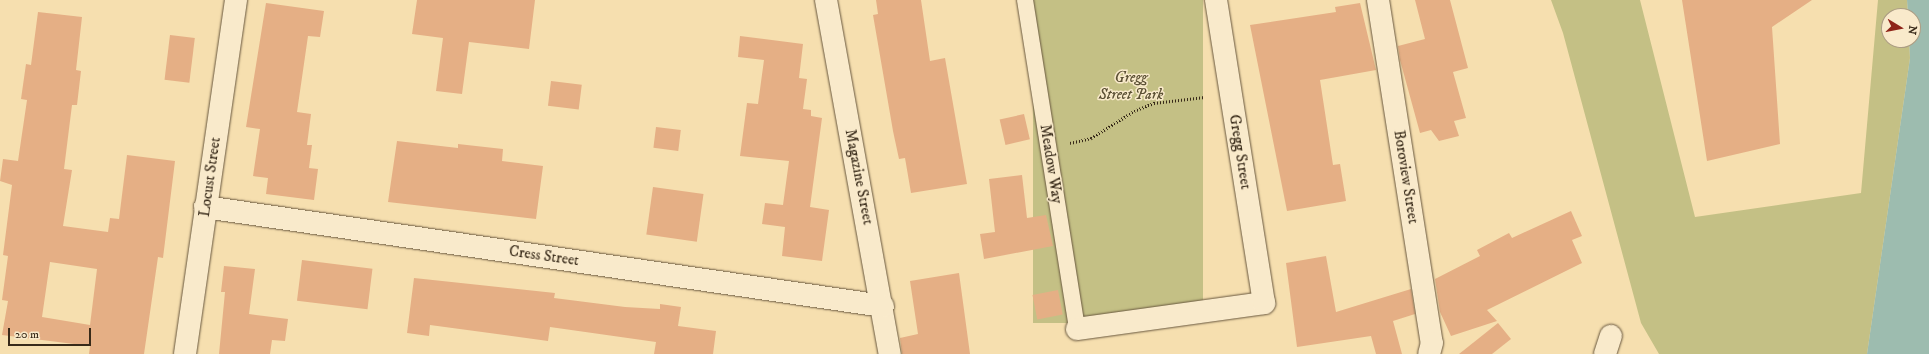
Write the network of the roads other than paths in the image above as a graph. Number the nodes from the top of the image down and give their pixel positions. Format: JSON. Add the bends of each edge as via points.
{"nodes":[{"id":1,"x":236,"y":0,"type":"edge"},
{"id":2,"x":826,"y":0,"type":"edge"},
{"id":3,"x":1025,"y":0,"type":"edge"},
{"id":4,"x":1216,"y":0,"type":"edge"},
{"id":5,"x":1378,"y":0,"type":"edge"},
{"id":6,"x":205,"y":207,"type":"junction"},
{"id":7,"x":883,"y":306,"type":"junction"},
{"id":8,"x":1077,"y":329,"type":"joint"},
{"id":9,"x":185,"y":354,"type":"edge"},
{"id":10,"x":890,"y":354,"type":"edge"},
{"id":11,"x":1429,"y":354,"type":"edge"}],
"edges":[{"from":1,"to":6,"type":"street","name":"Locust Street"},
{"from":2,"to":7,"type":"street","name":"Magazine Street"},
{"from":3,"to":8,"type":"lane","name":"Meadow Way"},
{"from":4,"to":8,"type":"street","name":"Gregg Street","via":[[1264,303]]},
{"from":5,"to":11,"type":"street","name":"Boroview Street","via":[[1432,343]]},
{"from":6,"to":7,"type":"street","name":"Cress Street"},
{"from":6,"to":9,"type":"street","name":"Locust Street"},
{"from":7,"to":10,"type":"street","name":"Magazine Street"}]}
